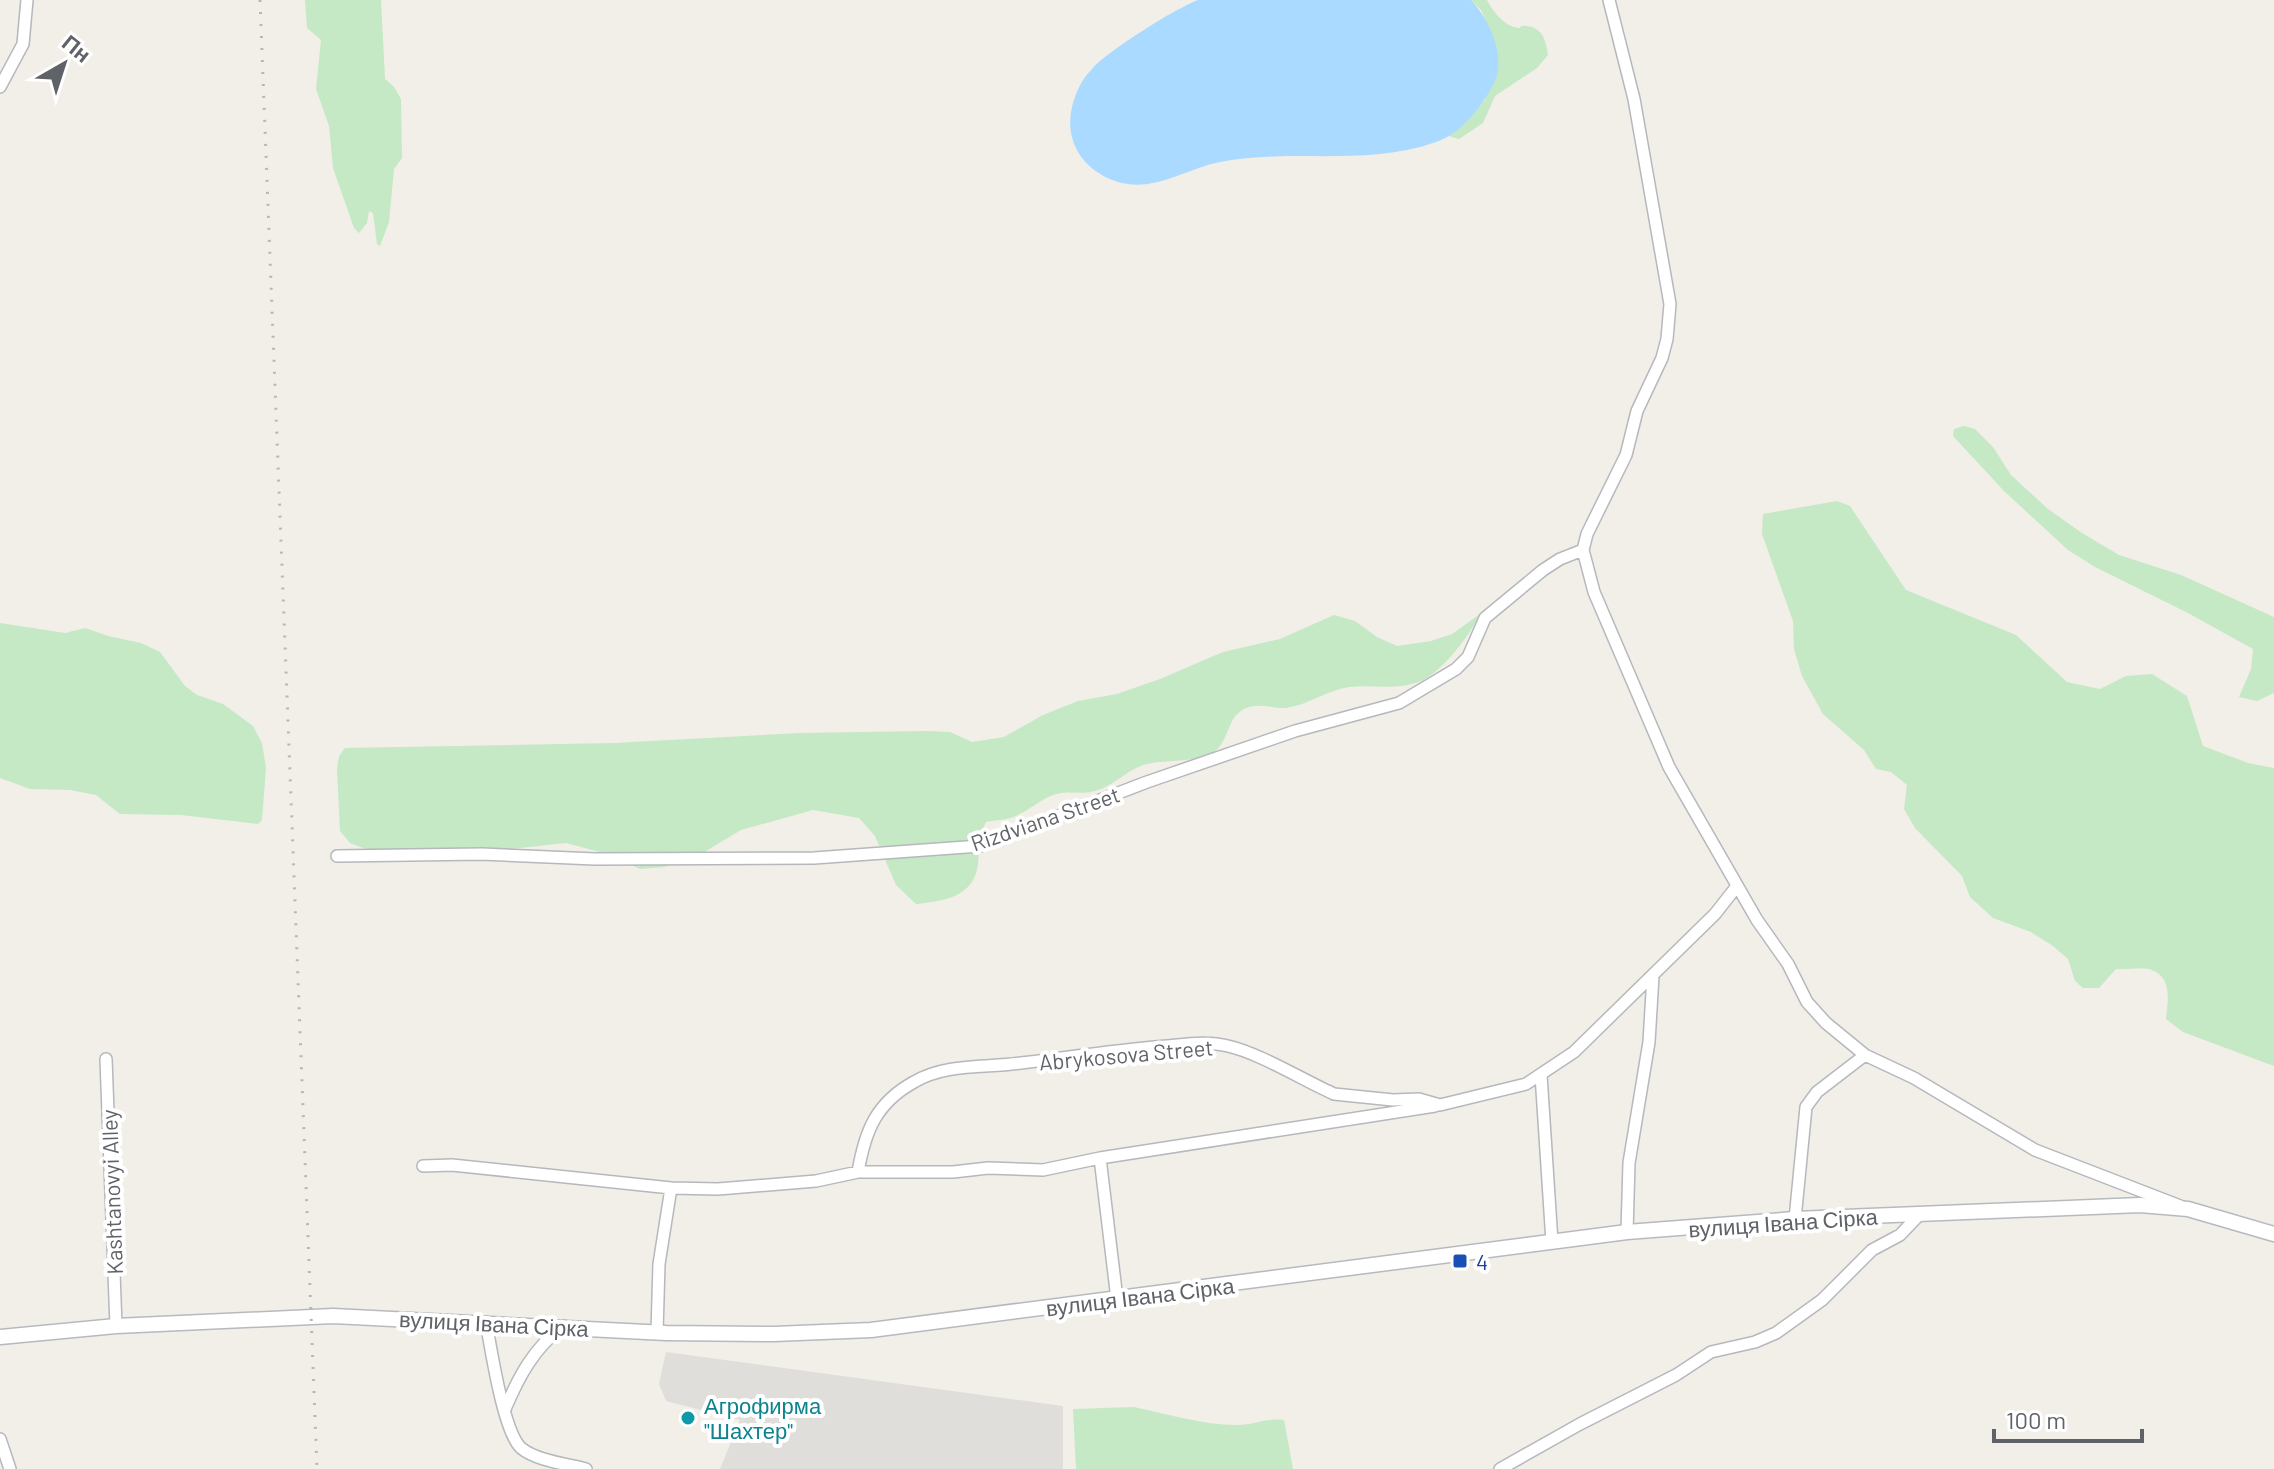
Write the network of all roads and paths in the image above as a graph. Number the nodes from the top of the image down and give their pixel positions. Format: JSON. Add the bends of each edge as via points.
{"nodes":[{"id":1,"x":27,"y":0,"type":"edge"},
{"id":2,"x":1609,"y":0,"type":"edge"},
{"id":3,"x":0,"y":87,"type":"edge"},
{"id":4,"x":1583,"y":550,"type":"junction"},
{"id":5,"x":337,"y":856,"type":"dead end"},
{"id":6,"x":1737,"y":886,"type":"junction"},
{"id":7,"x":1653,"y":976,"type":"junction"},
{"id":8,"x":1865,"y":1055,"type":"junction"},
{"id":9,"x":106,"y":1059,"type":"dead end"},
{"id":10,"x":1541,"y":1075,"type":"junction"},
{"id":11,"x":1440,"y":1105,"type":"junction"},
{"id":12,"x":1100,"y":1158,"type":"junction"},
{"id":13,"x":423,"y":1166,"type":"dead end"},
{"id":14,"x":858,"y":1172,"type":"junction"},
{"id":15,"x":671,"y":1188,"type":"junction"},
{"id":16,"x":2188,"y":1209,"type":"junction"},
{"id":17,"x":1920,"y":1214,"type":"junction"},
{"id":18,"x":1795,"y":1219,"type":"junction"},
{"id":19,"x":1627,"y":1232,"type":"junction"},
{"id":20,"x":2274,"y":1234,"type":"edge"},
{"id":21,"x":1552,"y":1242,"type":"junction"},
{"id":22,"x":1117,"y":1299,"type":"junction"},
{"id":23,"x":486,"y":1322,"type":"junction"},
{"id":24,"x":116,"y":1326,"type":"junction"},
{"id":25,"x":563,"y":1326,"type":"junction"},
{"id":26,"x":657,"y":1332,"type":"junction"},
{"id":27,"x":0,"y":1337,"type":"edge"},
{"id":28,"x":505,"y":1410,"type":"junction"},
{"id":29,"x":0,"y":1439,"type":"edge"},
{"id":30,"x":10,"y":1469,"type":"edge"},
{"id":31,"x":586,"y":1469,"type":"edge"},
{"id":32,"x":1500,"y":1469,"type":"edge"}],
"edges":[{"from":1,"to":3,"type":"street","via":[[23,44]]},
{"from":2,"to":4,"type":"street","via":[[1634,99],[1670,304],[1662,358]]},
{"from":4,"to":5,"type":"street","name":"Rizdviana Street","via":[[1543,570],[1485,618],[1468,657],[1456,669],[1399,703],[1295,731],[980,846],[814,858]]},
{"from":4,"to":6,"type":"street","via":[[1594,592],[1669,767]]},
{"from":6,"to":7,"type":"street","name":"Abrykosova Street"},
{"from":6,"to":8,"type":"street","via":[[1807,1002]]},
{"from":7,"to":10,"type":"street","name":"Abrykosova Street","via":[[1574,1052]]},
{"from":7,"to":19,"type":"street","via":[[1649,1042],[1628,1177]]},
{"from":8,"to":16,"type":"street","via":[[2035,1150]]},
{"from":8,"to":18,"type":"street","via":[[1806,1107]]},
{"from":9,"to":24,"type":"street","name":"Kashtanovyi Alley"},
{"from":10,"to":11,"type":"street","name":"Abrykosova Street","via":[[1526,1084]]},
{"from":10,"to":21,"type":"street"},
{"from":11,"to":12,"type":"street","name":"Abrykosova Street"},
{"from":11,"to":14,"type":"street","name":"Abrykosova Street","via":[[1334,1094],[1230,1046],[1113,1050],[928,1075],[879,1111],[862,1146]]},
{"from":12,"to":14,"type":"street","name":"Abrykosova Street","via":[[1043,1170]]},
{"from":12,"to":22,"type":"street"},
{"from":13,"to":15,"type":"street","name":"Abrykosova Street"},
{"from":14,"to":15,"type":"street","name":"Abrykosova Street","via":[[779,1185]]},
{"from":15,"to":26,"type":"street","via":[[659,1264]]},
{"from":16,"to":17,"type":"street","name":"вулиця Івана Сірка","via":[[2140,1205]]},
{"from":16,"to":20,"type":"street","name":"вулиця Івана Сірка"},
{"from":17,"to":18,"type":"street","name":"вулиця Івана Сірка"},
{"from":17,"to":32,"type":"street","via":[[1776,1333],[1711,1352]]},
{"from":18,"to":19,"type":"street","name":"вулиця Івана Сірка"},
{"from":19,"to":21,"type":"street","name":"вулиця Івана Сірка"},
{"from":21,"to":22,"type":"street","name":"вулиця Івана Сірка"},
{"from":22,"to":26,"type":"street","name":"вулиця Івана Сірка","via":[[871,1330]]},
{"from":23,"to":24,"type":"street","name":"вулиця Івана Сірка","via":[[333,1316]]},
{"from":23,"to":25,"type":"street","name":"вулиця Івана Сірка"},
{"from":23,"to":28,"type":"street"},
{"from":24,"to":27,"type":"street","name":"вулиця Івана Сірка"},
{"from":25,"to":26,"type":"street","name":"вулиця Івана Сірка"},
{"from":25,"to":28,"type":"street","via":[[539,1347]]},
{"from":28,"to":31,"type":"street","via":[[522,1448]]},
{"from":29,"to":30,"type":"street"}]}
